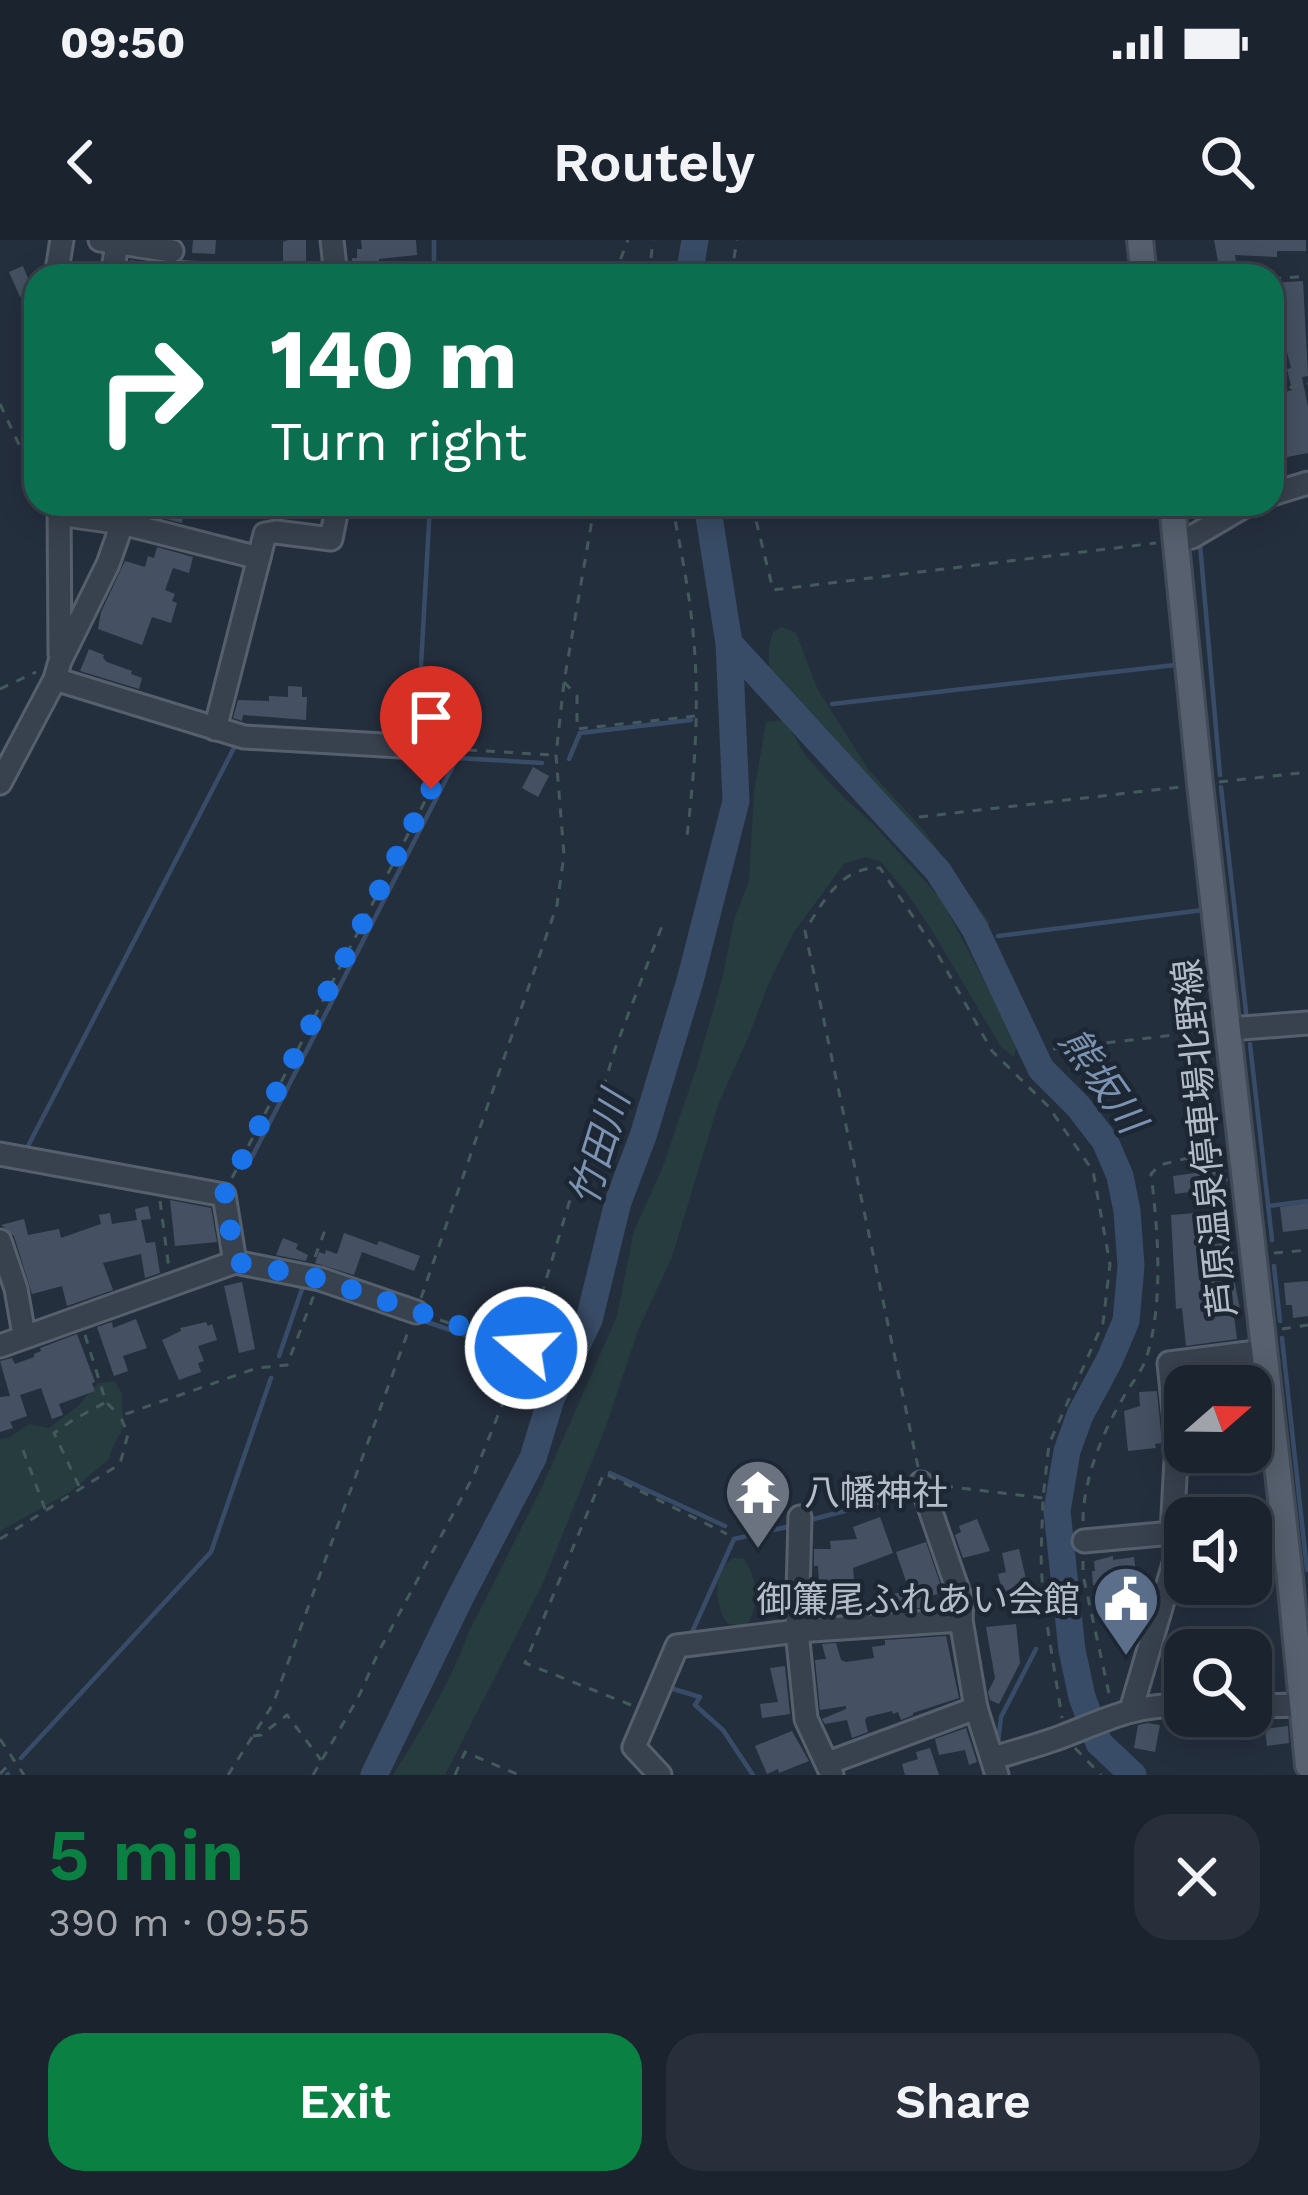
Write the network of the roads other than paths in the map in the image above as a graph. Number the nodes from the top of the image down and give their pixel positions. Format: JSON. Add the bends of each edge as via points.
{"nodes":[{"id":1,"x":108,"y":241,"type":"edge"},
{"id":2,"x":171,"y":260,"type":"edge"},
{"id":3,"x":58,"y":516,"type":"edge"},
{"id":4,"x":125,"y":516,"type":"edge"},
{"id":5,"x":132,"y":516,"type":"edge"},
{"id":6,"x":336,"y":516,"type":"edge"},
{"id":7,"x":1173,"y":516,"type":"edge"},
{"id":8,"x":1228,"y":516,"type":"edge"},
{"id":9,"x":1176,"y":541,"type":"junction"},
{"id":10,"x":259,"y":558,"type":"junction"},
{"id":11,"x":57,"y":670,"type":"junction"},
{"id":12,"x":215,"y":729,"type":"junction"},
{"id":13,"x":452,"y":748,"type":"road end"},
{"id":14,"x":0,"y":784,"type":"edge"},
{"id":15,"x":1308,"y":1023,"type":"edge"},
{"id":16,"x":1229,"y":1029,"type":"junction"},
{"id":17,"x":0,"y":1154,"type":"edge"},
{"id":18,"x":0,"y":1240,"type":"edge"},
{"id":19,"x":236,"y":1262,"type":"junction"},
{"id":20,"x":416,"y":1312,"type":"road end"},
{"id":21,"x":24,"y":1335,"type":"junction"},
{"id":22,"x":1263,"y":1341,"type":"junction"},
{"id":23,"x":0,"y":1346,"type":"edge"},
{"id":24,"x":921,"y":1483,"type":"road end"},
{"id":25,"x":1174,"y":1497,"type":"edge"},
{"id":26,"x":800,"y":1516,"type":"dead end"},
{"id":27,"x":1164,"y":1534,"type":"edge"},
{"id":28,"x":1084,"y":1541,"type":"road end"},
{"id":29,"x":1164,"y":1586,"type":"edge"},
{"id":30,"x":961,"y":1620,"type":"junction"},
{"id":31,"x":797,"y":1630,"type":"junction"},
{"id":32,"x":1164,"y":1705,"type":"edge"},
{"id":33,"x":1303,"y":1705,"type":"junction"},
{"id":34,"x":1272,"y":1706,"type":"edge"},
{"id":35,"x":976,"y":1708,"type":"junction"},
{"id":36,"x":1116,"y":1714,"type":"junction"},
{"id":37,"x":1308,"y":1765,"type":"edge"},
{"id":38,"x":995,"y":1767,"type":"edge"},
{"id":39,"x":830,"y":1769,"type":"edge"},
{"id":40,"x":660,"y":1775,"type":"edge"}],
"edges":[{"from":1,"to":2,"type":"street"},
{"from":3,"to":11,"type":"street"},
{"from":4,"to":11,"type":"street"},
{"from":5,"to":10,"type":"street"},
{"from":6,"to":10,"type":"street","via":[[331,539],[265,534]]},
{"from":7,"to":9,"type":"main road","name":"芦原温泉停車場北野線"},
{"from":8,"to":9,"type":"street"},
{"from":9,"to":16,"type":"main road","name":"芦原温泉停車場北野線"},
{"from":10,"to":12,"type":"street"},
{"from":11,"to":12,"type":"street"},
{"from":11,"to":14,"type":"street"},
{"from":12,"to":13,"type":"street"},
{"from":15,"to":16,"type":"street"},
{"from":16,"to":22,"type":"main road","name":"芦原温泉停車場北野線"},
{"from":17,"to":19,"type":"street","via":[[224,1195]]},
{"from":18,"to":21,"type":"street"},
{"from":19,"to":20,"type":"street","via":[[314,1277]]},
{"from":19,"to":21,"type":"street"},
{"from":21,"to":23,"type":"street"},
{"from":22,"to":25,"type":"street","via":[[1169,1363]]},
{"from":22,"to":33,"type":"main road","name":"芦原温泉停車場北野線"},
{"from":24,"to":30,"type":"street","via":[[957,1583]]},
{"from":26,"to":31,"type":"street"},
{"from":27,"to":28,"type":"street"},
{"from":29,"to":36,"type":"street"},
{"from":30,"to":31,"type":"street"},
{"from":30,"to":35,"type":"street"},
{"from":31,"to":39,"type":"street","via":[[806,1719]]},
{"from":31,"to":40,"type":"street","via":[[677,1646],[634,1747]]},
{"from":32,"to":36,"type":"street"},
{"from":33,"to":34,"type":"street"},
{"from":33,"to":37,"type":"main road","name":"芦原温泉停車場北野線"},
{"from":35,"to":38,"type":"street"},
{"from":35,"to":39,"type":"street"},
{"from":36,"to":38,"type":"street"}]}
